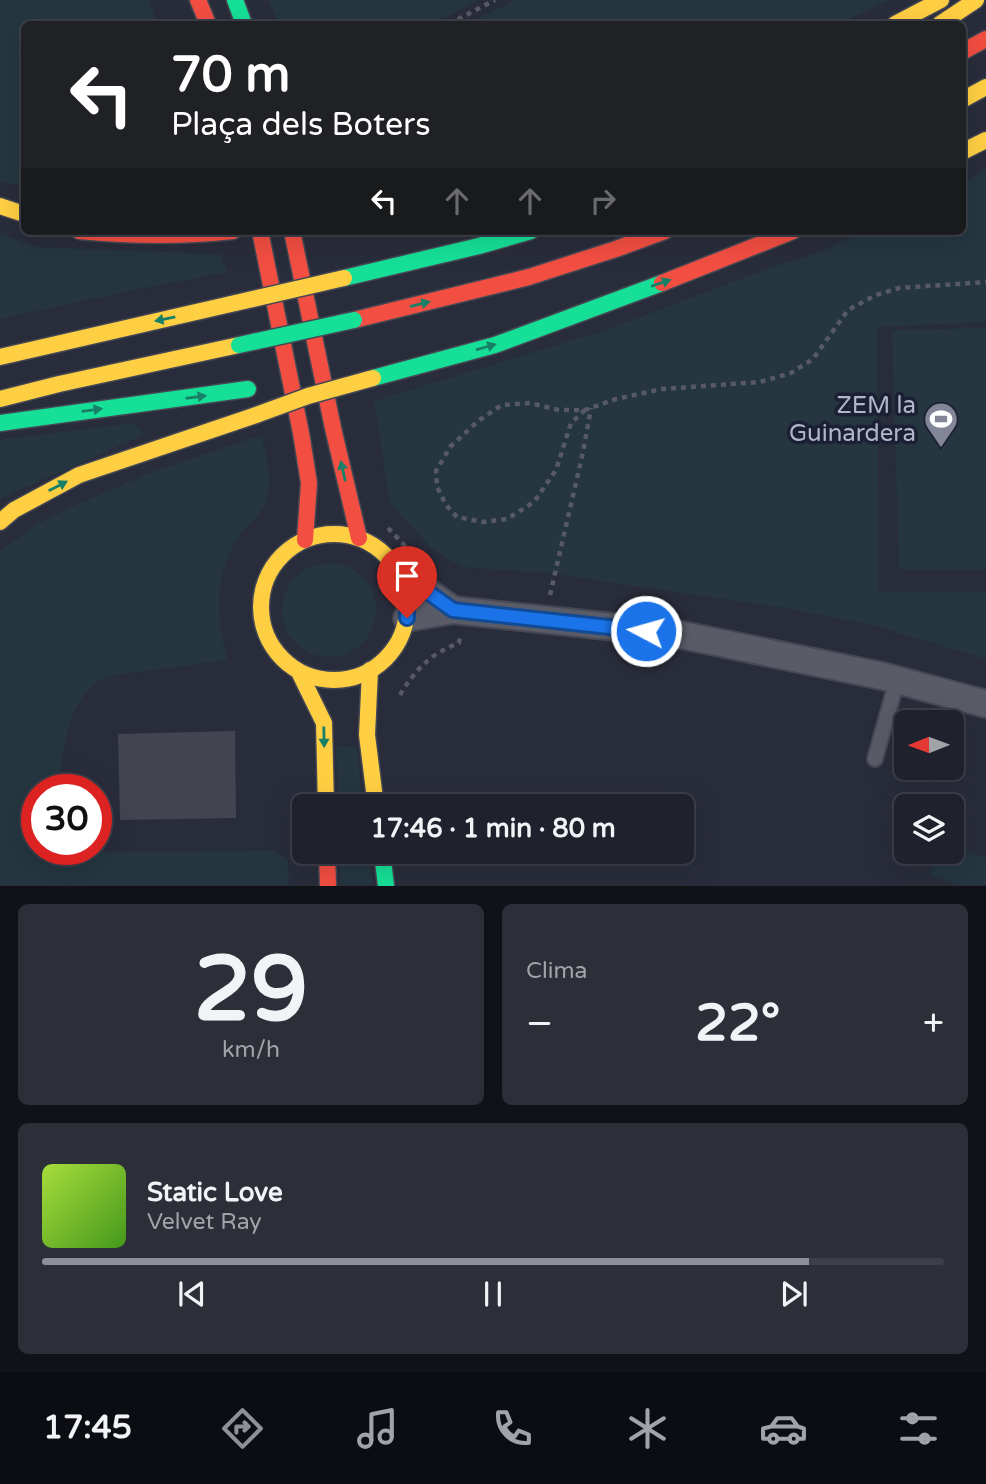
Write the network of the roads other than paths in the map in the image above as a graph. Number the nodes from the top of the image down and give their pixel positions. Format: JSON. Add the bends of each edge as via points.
{"nodes":[{"id":1,"x":198,"y":0,"type":"edge"},
{"id":2,"x":235,"y":0,"type":"edge"},
{"id":3,"x":941,"y":0,"type":"edge"},
{"id":4,"x":976,"y":0,"type":"edge"},
{"id":5,"x":207,"y":21,"type":"edge"},
{"id":6,"x":243,"y":21,"type":"edge"},
{"id":7,"x":901,"y":21,"type":"edge"},
{"id":8,"x":944,"y":21,"type":"edge"},
{"id":9,"x":986,"y":39,"type":"edge"},
{"id":10,"x":966,"y":50,"type":"edge"},
{"id":11,"x":986,"y":87,"type":"edge"},
{"id":12,"x":966,"y":98,"type":"edge"},
{"id":13,"x":986,"y":140,"type":"edge"},
{"id":14,"x":966,"y":150,"type":"edge"},
{"id":15,"x":0,"y":206,"type":"edge"},
{"id":16,"x":21,"y":214,"type":"edge"},
{"id":17,"x":0,"y":216,"type":"edge"},
{"id":18,"x":21,"y":222,"type":"edge"},
{"id":19,"x":261,"y":235,"type":"edge"},
{"id":20,"x":293,"y":235,"type":"edge"},
{"id":21,"x":517,"y":235,"type":"edge"},
{"id":22,"x":654,"y":235,"type":"edge"},
{"id":23,"x":783,"y":235,"type":"edge"},
{"id":24,"x":596,"y":306,"type":"junction"},
{"id":25,"x":395,"y":356,"type":"dead end"},
{"id":26,"x":0,"y":357,"type":"edge"},
{"id":27,"x":341,"y":369,"type":"dead end"},
{"id":28,"x":0,"y":399,"type":"edge"},
{"id":29,"x":0,"y":424,"type":"edge"},
{"id":30,"x":0,"y":522,"type":"edge"},
{"id":31,"x":359,"y":538,"type":"junction"},
{"id":32,"x":305,"y":540,"type":"junction"},
{"id":33,"x":398,"y":571,"type":"junction"},
{"id":34,"x":453,"y":610,"type":"junction"},
{"id":35,"x":407,"y":618,"type":"junction"},
{"id":36,"x":370,"y":670,"type":"junction"},
{"id":37,"x":300,"y":674,"type":"junction"},
{"id":38,"x":897,"y":680,"type":"junction"},
{"id":39,"x":986,"y":704,"type":"edge"},
{"id":40,"x":875,"y":759,"type":"dead end"},
{"id":41,"x":326,"y":794,"type":"edge"},
{"id":42,"x":374,"y":794,"type":"edge"},
{"id":43,"x":327,"y":864,"type":"edge"},
{"id":44,"x":383,"y":864,"type":"edge"},
{"id":45,"x":328,"y":886,"type":"edge"},
{"id":46,"x":386,"y":886,"type":"edge"}],
"edges":[{"from":1,"to":5,"type":"main road"},
{"from":2,"to":6,"type":"main road"},
{"from":3,"to":7,"type":"main road"},
{"from":4,"to":8,"type":"main road"},
{"from":9,"to":10,"type":"main road"},
{"from":11,"to":12,"type":"main road"},
{"from":13,"to":14,"type":"main road"},
{"from":15,"to":16,"type":"main road"},
{"from":17,"to":18,"type":"main road"},
{"from":19,"to":32,"type":"main road","via":[[309,483]]},
{"from":31,"to":20,"type":"main road","one_way":true},
{"from":21,"to":26,"type":"main road","one_way":true,"bridge":true},
{"from":28,"to":22,"type":"main road","one_way":true,"bridge":true,"via":[[529,277]]},
{"from":24,"to":23,"type":"main road","one_way":true},
{"from":24,"to":25,"type":"main road"},
{"from":30,"to":24,"type":"main road","one_way":true,"bridge":true,"via":[[79,475],[308,397],[495,345]]},
{"from":29,"to":27,"type":"main road","one_way":true,"via":[[262,386]]},
{"from":31,"to":32,"type":"main road","via":[[329,534]]},
{"from":31,"to":33,"type":"main road","via":[[380,550]]},
{"from":32,"to":37,"type":"main road","via":[[286,551],[268,574],[260,602],[264,633],[280,658]]},
{"from":33,"to":34,"type":"street"},
{"from":33,"to":35,"type":"main road","via":[[407,598]]},
{"from":34,"to":35,"type":"street"},
{"from":34,"to":38,"type":"street","via":[[672,633]]},
{"from":35,"to":36,"type":"main road","via":[[396,647]]},
{"from":36,"to":37,"type":"main road","via":[[341,682]]},
{"from":36,"to":42,"type":"main road","via":[[367,735]]},
{"from":37,"to":41,"type":"main road","one_way":true,"via":[[324,723]]},
{"from":38,"to":39,"type":"street"},
{"from":38,"to":40,"type":"lane"},
{"from":43,"to":45,"type":"main road"},
{"from":44,"to":46,"type":"main road"}]}
